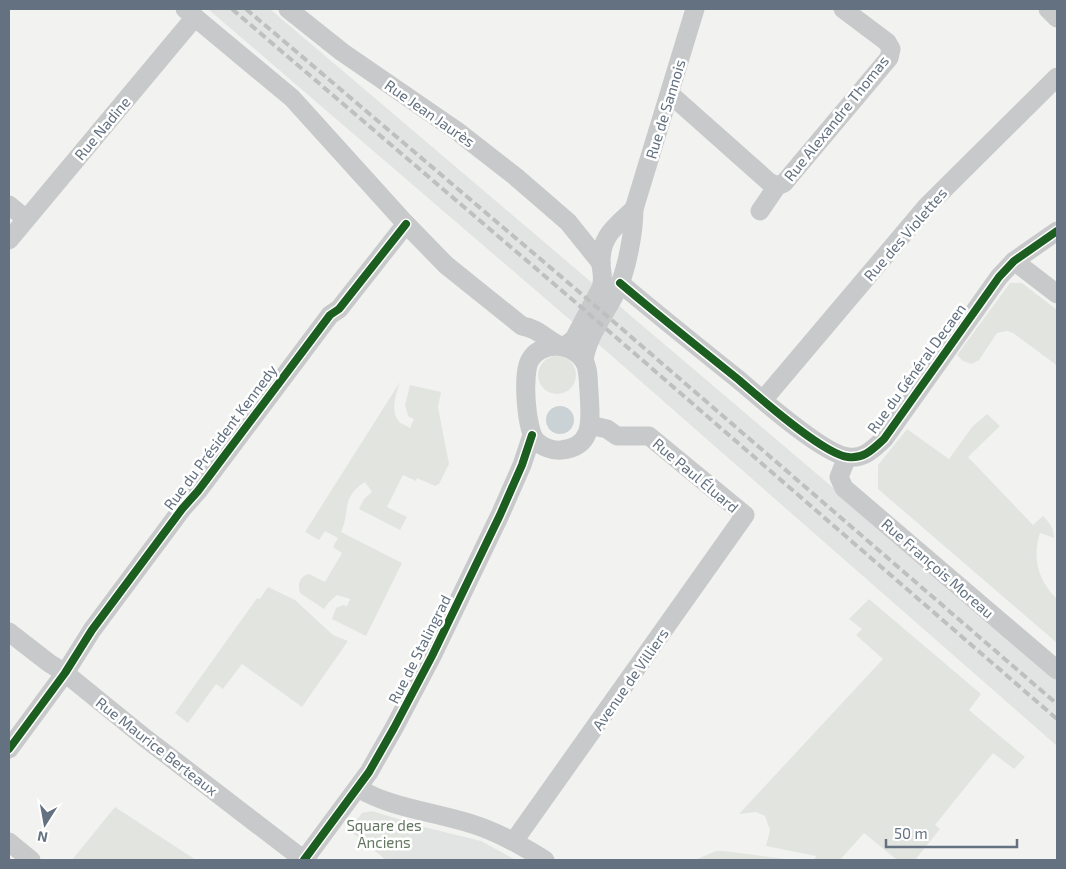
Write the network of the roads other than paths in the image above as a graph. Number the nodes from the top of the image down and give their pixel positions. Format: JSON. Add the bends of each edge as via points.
{"nodes":[{"id":1,"x":288,"y":9,"type":"edge"},
{"id":2,"x":695,"y":9,"type":"edge"},
{"id":3,"x":843,"y":9,"type":"edge"},
{"id":4,"x":1048,"y":9,"type":"edge"},
{"id":5,"x":190,"y":13,"type":"edge"},
{"id":6,"x":1057,"y":18,"type":"edge"},
{"id":7,"x":1057,"y":77,"type":"edge"},
{"id":8,"x":670,"y":94,"type":"junction"},
{"id":9,"x":777,"y":186,"type":"junction"},
{"id":10,"x":9,"y":205,"type":"edge"},
{"id":11,"x":634,"y":210,"type":"junction"},
{"id":12,"x":760,"y":211,"type":"dead end"},
{"id":13,"x":26,"y":219,"type":"junction"},
{"id":14,"x":568,"y":222,"type":"junction"},
{"id":15,"x":406,"y":224,"type":"junction"},
{"id":16,"x":1057,"y":232,"type":"edge"},
{"id":17,"x":9,"y":240,"type":"edge"},
{"id":18,"x":605,"y":240,"type":"junction"},
{"id":19,"x":1014,"y":261,"type":"junction"},
{"id":20,"x":601,"y":263,"type":"junction"},
{"id":21,"x":622,"y":277,"type":"junction"},
{"id":22,"x":1057,"y":294,"type":"edge"},
{"id":23,"x":522,"y":326,"type":"junction"},
{"id":24,"x":563,"y":346,"type":"junction"},
{"id":25,"x":584,"y":361,"type":"junction"},
{"id":26,"x":528,"y":364,"type":"junction"},
{"id":27,"x":763,"y":400,"type":"junction"},
{"id":28,"x":587,"y":432,"type":"junction"},
{"id":29,"x":532,"y":435,"type":"junction"},
{"id":30,"x":848,"y":457,"type":"junction"},
{"id":31,"x":745,"y":515,"type":"joint"},
{"id":32,"x":9,"y":632,"type":"edge"},
{"id":33,"x":1057,"y":670,"type":"edge"},
{"id":34,"x":65,"y":673,"type":"junction"},
{"id":35,"x":9,"y":749,"type":"edge"},
{"id":36,"x":358,"y":788,"type":"junction"},
{"id":37,"x":514,"y":841,"type":"junction"},
{"id":38,"x":9,"y":842,"type":"edge"},
{"id":39,"x":31,"y":860,"type":"edge"},
{"id":40,"x":304,"y":860,"type":"edge"},
{"id":41,"x":545,"y":860,"type":"edge"}],
"edges":[{"from":1,"to":14,"type":"street","name":"Rue Jean Jaurès","via":[[342,52],[457,131]]},
{"from":2,"to":8,"type":"street","name":"Rue de Sannois"},
{"from":3,"to":9,"type":"street","name":"Rue Alexandre Thomas","via":[[887,42],[891,49],[889,58],[784,183]]},
{"from":4,"to":6,"type":"street"},
{"from":5,"to":13,"type":"street","name":"Rue Nadine"},
{"from":5,"to":15,"type":"street","via":[[292,98]]},
{"from":7,"to":27,"type":"street","name":"Rue des Violettes","via":[[928,206]]},
{"from":8,"to":9,"type":"street"},
{"from":8,"to":11,"type":"street","name":"Rue de Sannois"},
{"from":9,"to":12,"type":"street","name":"Rue Alexandre Thomas"},
{"from":10,"to":13,"type":"street"},
{"from":11,"to":18,"type":"street","via":[[608,232]]},
{"from":11,"to":21,"type":"street","name":"Rue de Sannois","via":[[634,228]]},
{"from":13,"to":17,"type":"street","name":"Rue Nadine"},
{"from":14,"to":18,"type":"street","name":"Rue Jean Jaurès"},
{"from":14,"to":20,"type":"street","name":"Rue Jean Jaurès"},
{"from":15,"to":23,"type":"street","via":[[446,265]]},
{"from":15,"to":34,"type":"street","name":"Rue du Président Kennedy","via":[[339,309],[330,315],[182,509],[92,630]]},
{"from":16,"to":19,"type":"street","name":"Rue du Général Decaen"},
{"from":18,"to":20,"type":"street"},
{"from":18,"to":21,"type":"street","via":[[617,252]]},
{"from":19,"to":22,"type":"street"},
{"from":19,"to":30,"type":"street","name":"Rue du Général Decaen","via":[[999,277],[884,438],[866,454]]},
{"from":20,"to":24,"type":"street","via":[[601,288],[574,339]]},
{"from":21,"to":25,"type":"street","name":"Rue de Sannois","via":[[587,346]]},
{"from":21,"to":27,"type":"street"},
{"from":23,"to":24,"type":"street","via":[[533,328]]},
{"from":23,"to":26,"type":"street"},
{"from":24,"to":25,"type":"street"},
{"from":24,"to":26,"type":"street","via":[[538,351]]},
{"from":25,"to":28,"type":"street","via":[[588,373]]},
{"from":26,"to":29,"type":"street","via":[[525,377]]},
{"from":27,"to":30,"type":"street","via":[[824,446]]},
{"from":28,"to":29,"type":"street","via":[[570,449],[557,450],[540,445]]},
{"from":28,"to":31,"type":"street","name":"Rue Paul Éluard","via":[[609,440],[617,436],[649,436]]},
{"from":29,"to":36,"type":"street","name":"Rue de Stalingrad","via":[[500,515],[432,656],[370,772]]},
{"from":30,"to":33,"type":"street","name":"Rue François Moreau","via":[[839,477],[844,488]]},
{"from":31,"to":37,"type":"street","name":"Avenue de Villiers"},
{"from":32,"to":34,"type":"street","name":"Rue Maurice Berteaux"},
{"from":34,"to":35,"type":"street","name":"Rue du Président Kennedy"},
{"from":34,"to":40,"type":"street","name":"Rue Maurice Berteaux"},
{"from":36,"to":37,"type":"street","via":[[380,800],[474,824]]},
{"from":36,"to":40,"type":"street","name":"Rue de Stalingrad"},
{"from":37,"to":41,"type":"street"},
{"from":38,"to":39,"type":"street"}]}
